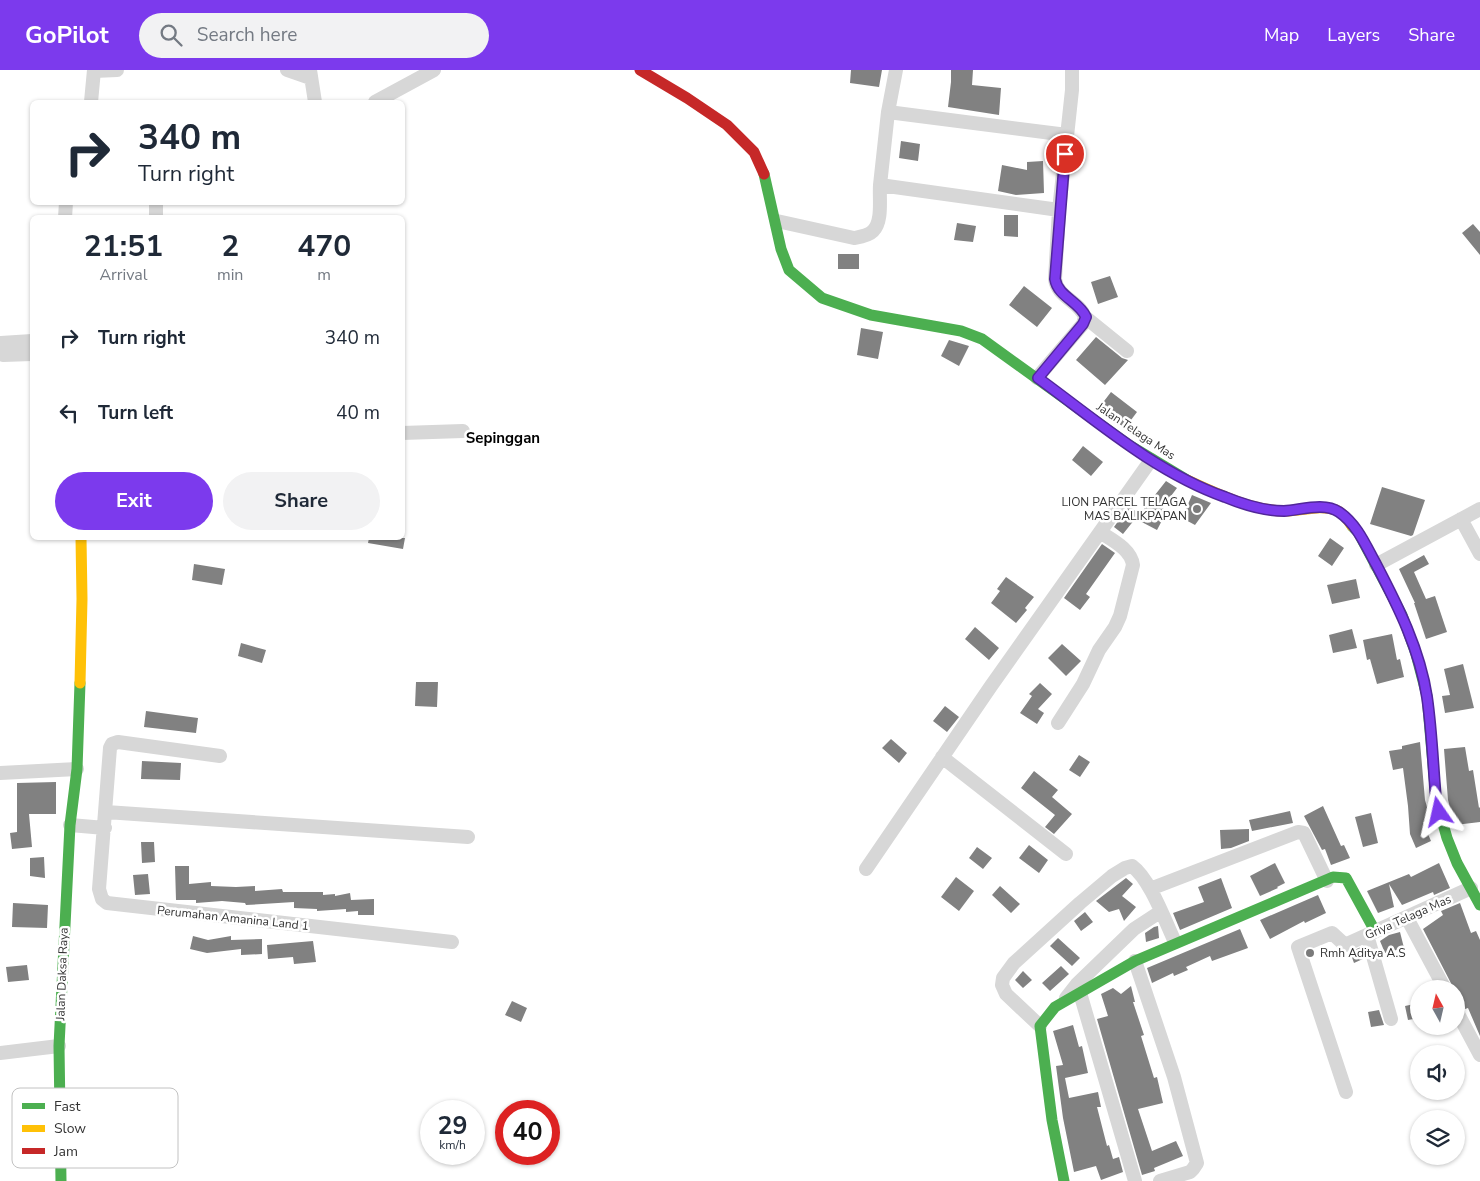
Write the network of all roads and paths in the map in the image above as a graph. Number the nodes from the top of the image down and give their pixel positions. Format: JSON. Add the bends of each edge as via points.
{"nodes":[{"id":1,"x":94,"y":70,"type":"edge"},
{"id":2,"x":117,"y":70,"type":"edge"},
{"id":3,"x":288,"y":70,"type":"edge"},
{"id":4,"x":434,"y":70,"type":"edge"},
{"id":5,"x":640,"y":70,"type":"edge"},
{"id":6,"x":896,"y":70,"type":"edge"},
{"id":7,"x":1072,"y":70,"type":"edge"},
{"id":8,"x":310,"y":74,"type":"edge"},
{"id":9,"x":90,"y":100,"type":"edge"},
{"id":10,"x":315,"y":100,"type":"edge"},
{"id":11,"x":379,"y":100,"type":"edge"},
{"id":12,"x":888,"y":112,"type":"junction"},
{"id":13,"x":1067,"y":135,"type":"junction"},
{"id":14,"x":880,"y":185,"type":"junction"},
{"id":15,"x":1059,"y":210,"type":"junction"},
{"id":16,"x":776,"y":221,"type":"junction"},
{"id":17,"x":1086,"y":317,"type":"junction"},
{"id":18,"x":30,"y":342,"type":"edge"},
{"id":19,"x":1,"y":350,"type":"edge"},
{"id":20,"x":1127,"y":351,"type":"dead end"},
{"id":21,"x":30,"y":354,"type":"edge"},
{"id":22,"x":1038,"y":378,"type":"junction"},
{"id":23,"x":463,"y":431,"type":"dead end"},
{"id":24,"x":405,"y":433,"type":"edge"},
{"id":25,"x":1151,"y":460,"type":"junction"},
{"id":26,"x":1480,"y":509,"type":"edge"},
{"id":27,"x":1461,"y":519,"type":"junction"},
{"id":28,"x":1100,"y":532,"type":"junction"},
{"id":29,"x":81,"y":540,"type":"edge"},
{"id":30,"x":1480,"y":554,"type":"edge"},
{"id":31,"x":1376,"y":565,"type":"junction"},
{"id":32,"x":1058,"y":723,"type":"dead end"},
{"id":33,"x":220,"y":756,"type":"dead end"},
{"id":34,"x":942,"y":757,"type":"junction"},
{"id":35,"x":77,"y":769,"type":"junction"},
{"id":36,"x":0,"y":773,"type":"edge"},
{"id":37,"x":106,"y":812,"type":"junction"},
{"id":38,"x":70,"y":826,"type":"junction"},
{"id":39,"x":105,"y":828,"type":"junction"},
{"id":40,"x":468,"y":837,"type":"dead end"},
{"id":41,"x":1066,"y":854,"type":"dead end"},
{"id":42,"x":866,"y":869,"type":"dead end"},
{"id":43,"x":1327,"y":881,"type":"junction"},
{"id":44,"x":1471,"y":888,"type":"junction"},
{"id":45,"x":1150,"y":889,"type":"junction"},
{"id":46,"x":1480,"y":905,"type":"edge"},
{"id":47,"x":1160,"y":912,"type":"junction"},
{"id":48,"x":1407,"y":918,"type":"junction"},
{"id":49,"x":1371,"y":933,"type":"junction"},
{"id":50,"x":452,"y":942,"type":"dead end"},
{"id":51,"x":1175,"y":942,"type":"junction"},
{"id":52,"x":1135,"y":960,"type":"junction"},
{"id":53,"x":1440,"y":980,"type":"edge"},
{"id":54,"x":1080,"y":993,"type":"junction"},
{"id":55,"x":1064,"y":1001,"type":"junction"},
{"id":56,"x":1391,"y":1019,"type":"dead end"},
{"id":57,"x":1040,"y":1026,"type":"junction"},
{"id":58,"x":1465,"y":1027,"type":"edge"},
{"id":59,"x":59,"y":1046,"type":"junction"},
{"id":60,"x":0,"y":1053,"type":"edge"},
{"id":61,"x":1480,"y":1055,"type":"edge"},
{"id":62,"x":60,"y":1088,"type":"edge"},
{"id":63,"x":1346,"y":1092,"type":"dead end"},
{"id":64,"x":61,"y":1168,"type":"edge"},
{"id":65,"x":61,"y":1181,"type":"edge"},
{"id":66,"x":1064,"y":1181,"type":"edge"},
{"id":67,"x":1135,"y":1181,"type":"edge"},
{"id":68,"x":1160,"y":1181,"type":"edge"}],
"edges":[{"from":1,"to":2,"type":"street"},
{"from":1,"to":9,"type":"street"},
{"from":3,"to":8,"type":"street"},
{"from":4,"to":11,"type":"street"},
{"from":5,"to":16,"type":"street","name":"Jalan Telaga Mas","via":[[727,125],[754,152],[766,179]]},
{"from":6,"to":12,"type":"street"},
{"from":7,"to":13,"type":"street"},
{"from":8,"to":10,"type":"street"},
{"from":12,"to":13,"type":"street"},
{"from":12,"to":14,"type":"street"},
{"from":13,"to":15,"type":"street"},
{"from":14,"to":15,"type":"street"},
{"from":14,"to":16,"type":"street","via":[[879,220],[873,231],[864,236],[854,238]]},
{"from":15,"to":17,"type":"street","via":[[1056,286]]},
{"from":16,"to":22,"type":"street","name":"Jalan Telaga Mas","via":[[789,270],[822,298],[871,315],[961,331],[982,338]]},
{"from":17,"to":20,"type":"street"},
{"from":17,"to":22,"type":"street"},
{"from":18,"to":19,"type":"street"},
{"from":19,"to":21,"type":"street"},
{"from":22,"to":25,"type":"street","name":"Jalan Telaga Mas"},
{"from":23,"to":24,"type":"street"},
{"from":25,"to":28,"type":"street"},
{"from":25,"to":31,"type":"street","name":"Jalan Telaga Mas","via":[[1224,497],[1252,505],[1282,511],[1325,507],[1339,511],[1358,532]]},
{"from":26,"to":27,"type":"street"},
{"from":27,"to":30,"type":"street"},
{"from":27,"to":31,"type":"street"},
{"from":28,"to":32,"type":"street","via":[[1127,552],[1133,565],[1115,627],[1098,650],[1083,684]]},
{"from":28,"to":34,"type":"street"},
{"from":29,"to":35,"type":"street","name":"Jalan Daksa Raya"},
{"from":31,"to":44,"type":"street","name":"Jalan Telaga Mas","via":[[1402,615],[1416,654],[1427,696],[1436,799],[1447,838]]},
{"from":33,"to":37,"type":"street","name":"Perumahan Amanina Land 1","via":[[118,742],[112,744]]},
{"from":34,"to":41,"type":"street"},
{"from":34,"to":42,"type":"street"},
{"from":35,"to":36,"type":"street"},
{"from":35,"to":38,"type":"street","name":"Jalan Daksa Raya"},
{"from":37,"to":39,"type":"street","name":"Perumahan Amanina Land 1"},
{"from":37,"to":40,"type":"street"},
{"from":38,"to":39,"type":"street"},
{"from":38,"to":59,"type":"street","name":"Jalan Daksa Raya"},
{"from":39,"to":50,"type":"street","name":"Perumahan Amanina Land 1","via":[[100,889],[107,904]]},
{"from":43,"to":45,"type":"street","via":[[1304,832],[1298,832]]},
{"from":43,"to":49,"type":"street","via":[[1346,878]]},
{"from":43,"to":51,"type":"street"},
{"from":44,"to":46,"type":"street","name":"Jalan Telaga Mas"},
{"from":44,"to":48,"type":"street","name":"Griya Telaga Mas"},
{"from":45,"to":47,"type":"street"},
{"from":45,"to":57,"type":"street","via":[[1139,871],[1132,866],[1125,868],[1080,903],[1014,963],[1002,985],[1006,994]]},
{"from":47,"to":51,"type":"street"},
{"from":47,"to":55,"type":"street","via":[[1134,929],[1077,984]]},
{"from":48,"to":49,"type":"street","name":"Griya Telaga Mas"},
{"from":48,"to":53,"type":"street"},
{"from":49,"to":56,"type":"street"},
{"from":49,"to":63,"type":"street","name":"Griya Telaga Mas","via":[[1345,945],[1332,933],[1298,947]]},
{"from":51,"to":52,"type":"street"},
{"from":52,"to":54,"type":"street"},
{"from":52,"to":68,"type":"street","via":[[1174,1077],[1197,1163],[1190,1172]]},
{"from":54,"to":55,"type":"street"},
{"from":54,"to":67,"type":"street"},
{"from":55,"to":57,"type":"street"},
{"from":57,"to":66,"type":"street","via":[[1052,1120]]},
{"from":58,"to":61,"type":"street"},
{"from":59,"to":60,"type":"street"},
{"from":59,"to":62,"type":"street","name":"Jalan Daksa Raya"},
{"from":64,"to":65,"type":"street","name":"Jalan Daksa Raya"}]}
